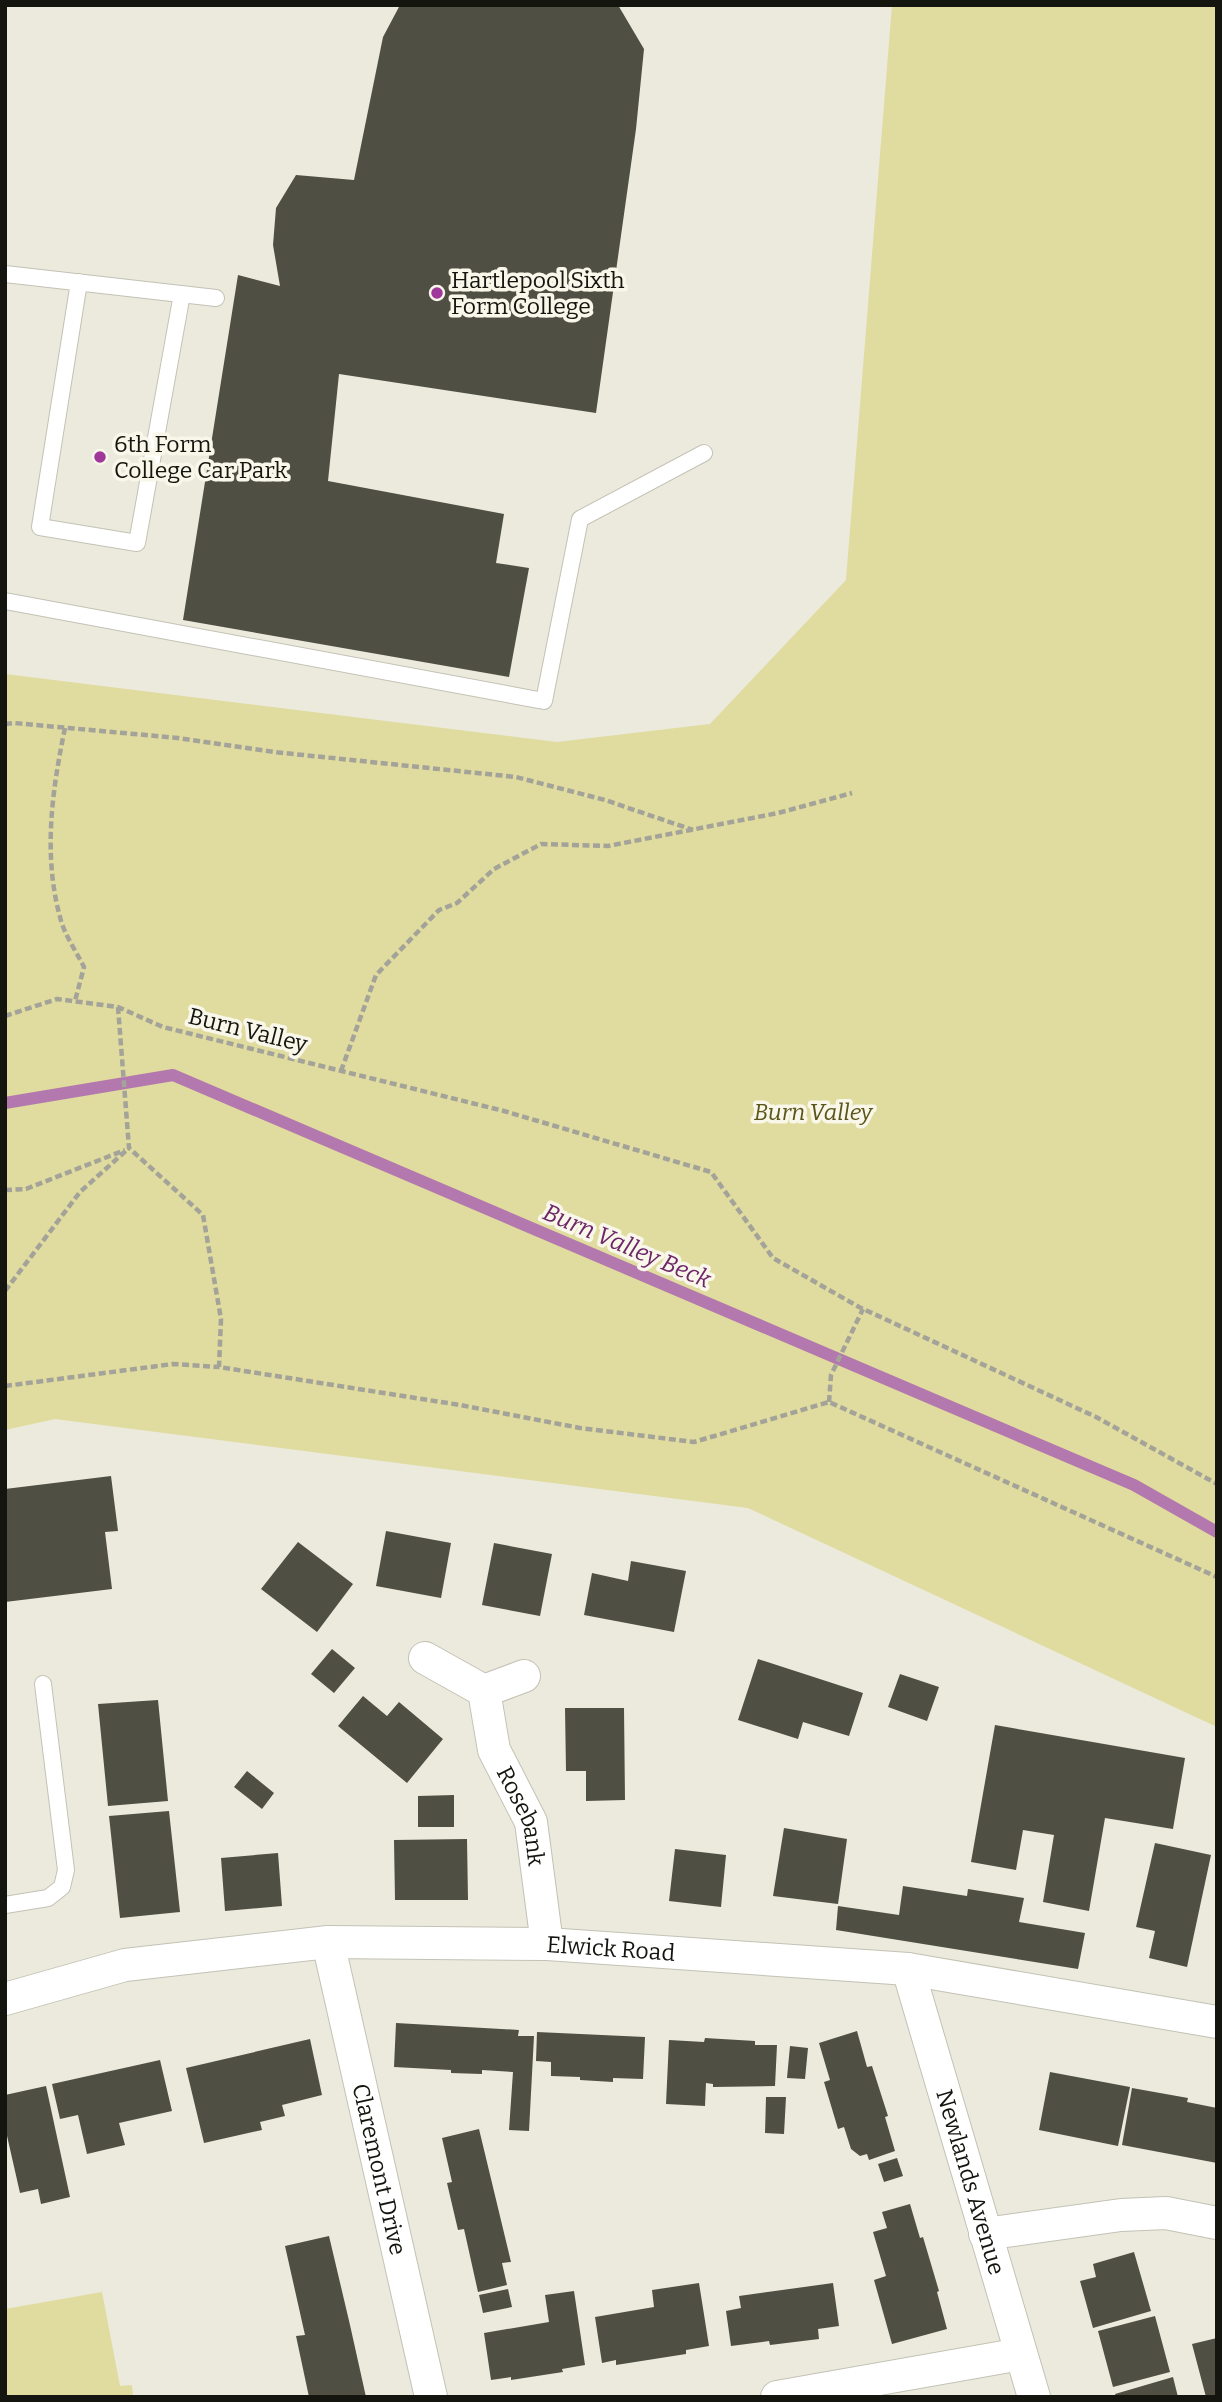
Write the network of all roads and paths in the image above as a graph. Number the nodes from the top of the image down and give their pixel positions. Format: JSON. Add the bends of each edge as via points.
{"nodes":[{"id":1,"x":5,"y":274,"type":"edge"},
{"id":2,"x":79,"y":282,"type":"junction"},
{"id":3,"x":182,"y":295,"type":"junction"},
{"id":4,"x":216,"y":298,"type":"dead end"},
{"id":5,"x":704,"y":453,"type":"dead end"},
{"id":6,"x":5,"y":601,"type":"edge"},
{"id":7,"x":5,"y":724,"type":"edge"},
{"id":8,"x":65,"y":728,"type":"junction"},
{"id":9,"x":852,"y":793,"type":"dead end"},
{"id":10,"x":693,"y":831,"type":"junction"},
{"id":11,"x":75,"y":1001,"type":"junction"},
{"id":12,"x":118,"y":1007,"type":"junction"},
{"id":13,"x":5,"y":1016,"type":"edge"},
{"id":14,"x":341,"y":1071,"type":"junction"},
{"id":15,"x":129,"y":1148,"type":"junction"},
{"id":16,"x":5,"y":1190,"type":"edge"},
{"id":17,"x":5,"y":1290,"type":"edge"},
{"id":18,"x":863,"y":1309,"type":"junction"},
{"id":19,"x":219,"y":1367,"type":"junction"},
{"id":20,"x":5,"y":1386,"type":"edge"},
{"id":21,"x":829,"y":1402,"type":"junction"},
{"id":22,"x":1217,"y":1484,"type":"edge"},
{"id":23,"x":1217,"y":1577,"type":"edge"},
{"id":24,"x":425,"y":1658,"type":"dead end"},
{"id":25,"x":524,"y":1676,"type":"dead end"},
{"id":26,"x":43,"y":1684,"type":"dead end"},
{"id":27,"x":484,"y":1691,"type":"junction"},
{"id":28,"x":5,"y":1905,"type":"edge"},
{"id":29,"x":328,"y":1942,"type":"junction"},
{"id":30,"x":547,"y":1944,"type":"junction"},
{"id":31,"x":908,"y":1969,"type":"junction"},
{"id":32,"x":5,"y":1999,"type":"edge"},
{"id":33,"x":1217,"y":2022,"type":"edge"},
{"id":34,"x":1217,"y":2223,"type":"edge"},
{"id":35,"x":985,"y":2234,"type":"junction"},
{"id":36,"x":1021,"y":2354,"type":"junction"},
{"id":37,"x":431,"y":2397,"type":"edge"},
{"id":38,"x":777,"y":2397,"type":"edge"},
{"id":39,"x":1034,"y":2397,"type":"edge"}],
"edges":[{"from":1,"to":2,"type":"lane"},
{"from":2,"to":3,"type":"lane"},
{"from":2,"to":3,"type":"lane","via":[[40,527],[137,543]]},
{"from":3,"to":4,"type":"lane"},
{"from":5,"to":6,"type":"lane","via":[[580,519],[544,701]]},
{"from":7,"to":8,"type":"path"},
{"from":8,"to":10,"type":"path","via":[[516,777],[605,800]]},
{"from":8,"to":11,"type":"path","via":[[54,778],[50,858],[60,919],[84,967]]},
{"from":9,"to":10,"type":"path"},
{"from":10,"to":14,"type":"path","via":[[608,846],[541,844],[494,869],[457,903],[439,910],[376,975]]},
{"from":11,"to":12,"type":"path","name":"Burn Valley"},
{"from":11,"to":13,"type":"path","name":"Burn Valley","via":[[57,999]]},
{"from":12,"to":14,"type":"path","name":"Burn Valley","via":[[163,1027]]},
{"from":12,"to":15,"type":"path"},
{"from":14,"to":18,"type":"path","name":"Burn Valley","via":[[503,1111],[711,1172],[773,1258]]},
{"from":15,"to":16,"type":"path","via":[[26,1189]]},
{"from":15,"to":17,"type":"path","via":[[80,1192]]},
{"from":15,"to":19,"type":"path","via":[[203,1215],[221,1319]]},
{"from":18,"to":21,"type":"path","via":[[831,1375]]},
{"from":18,"to":22,"type":"path","name":"Burn Valley","via":[[1096,1417]]},
{"from":19,"to":20,"type":"path","via":[[173,1364]]},
{"from":19,"to":21,"type":"path","via":[[580,1428],[694,1441]]},
{"from":21,"to":23,"type":"path"},
{"from":24,"to":27,"type":"street"},
{"from":25,"to":27,"type":"street"},
{"from":26,"to":28,"type":"lane","via":[[66,1870],[62,1887],[48,1898]]},
{"from":27,"to":30,"type":"street","name":"Rosebank","via":[[494,1750],[531,1822]]},
{"from":29,"to":30,"type":"street","name":"Elwick Road"},
{"from":29,"to":32,"type":"street","name":"Elwick Road","via":[[125,1965]]},
{"from":29,"to":37,"type":"street","name":"Claremont Drive"},
{"from":30,"to":31,"type":"street","name":"Elwick Road"},
{"from":31,"to":33,"type":"street","name":"Elwick Road"},
{"from":31,"to":35,"type":"street","name":"Newlands Avenue"},
{"from":34,"to":35,"type":"street","via":[[1166,2213],[1121,2215]]},
{"from":35,"to":36,"type":"street","name":"Newlands Avenue"},
{"from":36,"to":38,"type":"street"},
{"from":36,"to":39,"type":"street","name":"Newlands Avenue"}]}
